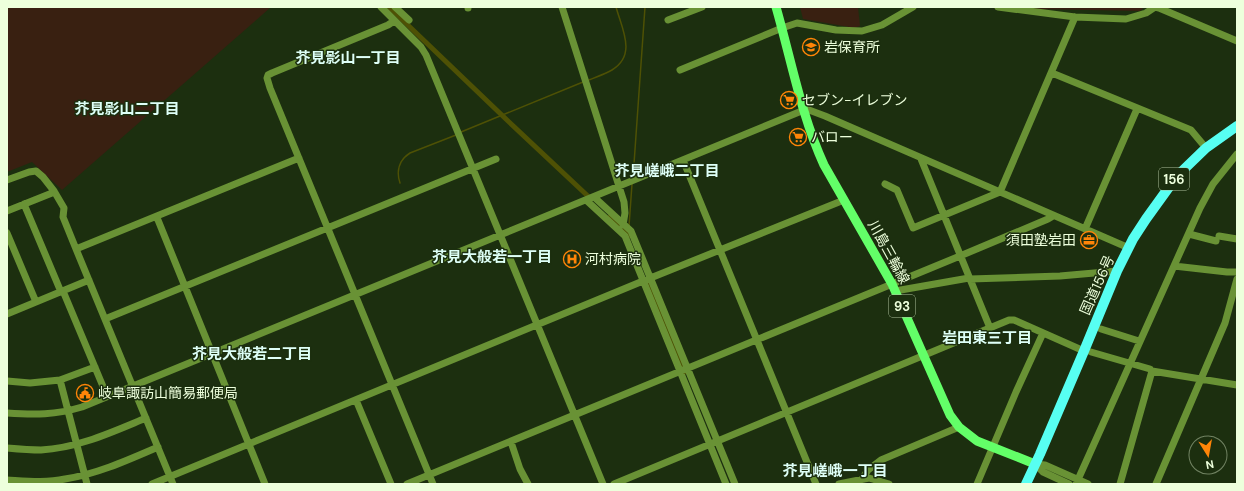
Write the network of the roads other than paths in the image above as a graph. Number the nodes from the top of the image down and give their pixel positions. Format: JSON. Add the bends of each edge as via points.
{"nodes":[{"id":1,"x":381,"y":7,"type":"edge"},
{"id":2,"x":395,"y":7,"type":"edge"},
{"id":3,"x":562,"y":7,"type":"edge"},
{"id":4,"x":702,"y":7,"type":"edge"},
{"id":5,"x":776,"y":7,"type":"edge"},
{"id":6,"x":913,"y":7,"type":"edge"},
{"id":7,"x":998,"y":7,"type":"edge"},
{"id":8,"x":1155,"y":7,"type":"edge"},
{"id":9,"x":1075,"y":17,"type":"junction"},
{"id":10,"x":409,"y":20,"type":"dead end"},
{"id":11,"x":668,"y":20,"type":"dead end"},
{"id":12,"x":394,"y":21,"type":"junction"},
{"id":13,"x":782,"y":28,"type":"junction"},
{"id":14,"x":1237,"y":41,"type":"edge"},
{"id":15,"x":680,"y":70,"type":"dead end"},
{"id":16,"x":1052,"y":73,"type":"junction"},
{"id":17,"x":1137,"y":109,"type":"junction"},
{"id":18,"x":804,"y":110,"type":"junction"},
{"id":19,"x":1237,"y":126,"type":"edge"},
{"id":20,"x":1206,"y":148,"type":"junction"},
{"id":21,"x":1237,"y":154,"type":"edge"},
{"id":22,"x":299,"y":158,"type":"junction"},
{"id":23,"x":496,"y":159,"type":"dead end"},
{"id":24,"x":921,"y":159,"type":"junction"},
{"id":25,"x":683,"y":160,"type":"junction"},
{"id":26,"x":473,"y":167,"type":"junction"},
{"id":27,"x":7,"y":180,"type":"edge"},
{"id":28,"x":885,"y":184,"type":"dead end"},
{"id":29,"x":618,"y":186,"type":"junction"},
{"id":30,"x":54,"y":190,"type":"junction"},
{"id":31,"x":1000,"y":192,"type":"junction"},
{"id":32,"x":594,"y":197,"type":"junction"},
{"id":33,"x":586,"y":200,"type":"junction"},
{"id":34,"x":844,"y":200,"type":"junction"},
{"id":35,"x":24,"y":204,"type":"junction"},
{"id":36,"x":7,"y":211,"type":"edge"},
{"id":37,"x":944,"y":215,"type":"junction"},
{"id":38,"x":156,"y":216,"type":"junction"},
{"id":39,"x":1053,"y":216,"type":"junction"},
{"id":40,"x":624,"y":225,"type":"junction"},
{"id":41,"x":328,"y":227,"type":"junction"},
{"id":42,"x":1085,"y":229,"type":"junction"},
{"id":43,"x":7,"y":233,"type":"edge"},
{"id":44,"x":500,"y":234,"type":"junction"},
{"id":45,"x":1189,"y":234,"type":"junction"},
{"id":46,"x":1237,"y":239,"type":"edge"},
{"id":47,"x":1128,"y":248,"type":"junction"},
{"id":48,"x":76,"y":249,"type":"junction"},
{"id":49,"x":720,"y":250,"type":"junction"},
{"id":50,"x":960,"y":256,"type":"junction"},
{"id":51,"x":1174,"y":266,"type":"junction"},
{"id":52,"x":1117,"y":271,"type":"junction"},
{"id":53,"x":1237,"y":272,"type":"edge"},
{"id":54,"x":969,"y":278,"type":"junction"},
{"id":55,"x":650,"y":279,"type":"junction"},
{"id":56,"x":1237,"y":279,"type":"edge"},
{"id":57,"x":89,"y":280,"type":"junction"},
{"id":58,"x":643,"y":281,"type":"junction"},
{"id":59,"x":184,"y":286,"type":"junction"},
{"id":60,"x":894,"y":287,"type":"junction"},
{"id":61,"x":62,"y":291,"type":"junction"},
{"id":62,"x":355,"y":294,"type":"junction"},
{"id":63,"x":36,"y":302,"type":"junction"},
{"id":64,"x":7,"y":314,"type":"edge"},
{"id":65,"x":105,"y":318,"type":"junction"},
{"id":66,"x":538,"y":326,"type":"junction"},
{"id":67,"x":990,"y":328,"type":"junction"},
{"id":68,"x":1101,"y":329,"type":"dead end"},
{"id":69,"x":1044,"y":333,"type":"junction"},
{"id":70,"x":757,"y":340,"type":"junction"},
{"id":71,"x":1139,"y":341,"type":"junction"},
{"id":72,"x":1088,"y":351,"type":"junction"},
{"id":73,"x":212,"y":353,"type":"junction"},
{"id":74,"x":924,"y":355,"type":"junction"},
{"id":75,"x":1130,"y":363,"type":"junction"},
{"id":76,"x":95,"y":367,"type":"junction"},
{"id":77,"x":688,"y":369,"type":"junction"},
{"id":78,"x":1150,"y":369,"type":"dead end"},
{"id":79,"x":680,"y":372,"type":"junction"},
{"id":80,"x":1201,"y":378,"type":"junction"},
{"id":81,"x":60,"y":380,"type":"junction"},
{"id":82,"x":7,"y":381,"type":"edge"},
{"id":83,"x":393,"y":385,"type":"junction"},
{"id":84,"x":1237,"y":385,"type":"edge"},
{"id":85,"x":133,"y":386,"type":"junction"},
{"id":86,"x":107,"y":396,"type":"junction"},
{"id":87,"x":356,"y":400,"type":"junction"},
{"id":88,"x":68,"y":411,"type":"junction"},
{"id":89,"x":786,"y":412,"type":"junction"},
{"id":90,"x":7,"y":413,"type":"edge"},
{"id":91,"x":574,"y":416,"type":"junction"},
{"id":92,"x":146,"y":418,"type":"junction"},
{"id":93,"x":959,"y":427,"type":"junction"},
{"id":94,"x":717,"y":440,"type":"junction"},
{"id":95,"x":511,"y":442,"type":"junction"},
{"id":96,"x":77,"y":444,"type":"junction"},
{"id":97,"x":249,"y":444,"type":"junction"},
{"id":98,"x":710,"y":444,"type":"junction"},
{"id":99,"x":7,"y":448,"type":"edge"},
{"id":100,"x":158,"y":448,"type":"junction"},
{"id":101,"x":993,"y":448,"type":"junction"},
{"id":102,"x":1035,"y":464,"type":"junction"},
{"id":103,"x":85,"y":475,"type":"junction"},
{"id":104,"x":429,"y":475,"type":"junction"},
{"id":105,"x":170,"y":476,"type":"junction"},
{"id":106,"x":862,"y":479,"type":"junction"},
{"id":107,"x":7,"y":480,"type":"edge"},
{"id":108,"x":1077,"y":482,"type":"edge"},
{"id":109,"x":87,"y":484,"type":"edge"},
{"id":110,"x":152,"y":484,"type":"edge"},
{"id":111,"x":173,"y":484,"type":"edge"},
{"id":112,"x":266,"y":484,"type":"edge"},
{"id":113,"x":391,"y":484,"type":"edge"},
{"id":114,"x":407,"y":484,"type":"edge"},
{"id":115,"x":433,"y":484,"type":"edge"},
{"id":116,"x":528,"y":484,"type":"edge"},
{"id":117,"x":603,"y":484,"type":"edge"},
{"id":118,"x":614,"y":484,"type":"edge"},
{"id":119,"x":726,"y":484,"type":"edge"},
{"id":120,"x":735,"y":484,"type":"edge"},
{"id":121,"x":816,"y":484,"type":"edge"},
{"id":122,"x":839,"y":484,"type":"edge"},
{"id":123,"x":889,"y":484,"type":"edge"},
{"id":124,"x":977,"y":484,"type":"edge"},
{"id":125,"x":1026,"y":484,"type":"edge"},
{"id":126,"x":1069,"y":484,"type":"edge"},
{"id":127,"x":1088,"y":484,"type":"edge"},
{"id":128,"x":1120,"y":484,"type":"edge"},
{"id":129,"x":1156,"y":484,"type":"edge"}],
"edges":[{"from":1,"to":12,"type":"street"},
{"from":2,"to":10,"type":"street"},
{"from":3,"to":29,"type":"street"},
{"from":4,"to":11,"type":"street"},
{"from":5,"to":13,"type":"main road","name":"川島三輪線","number":"93"},
{"from":6,"to":13,"type":"street","via":[[882,25],[862,31],[836,30],[798,23]]},
{"from":7,"to":9,"type":"street"},
{"from":8,"to":9,"type":"street","via":[[1146,13],[1126,18]]},
{"from":8,"to":14,"type":"street"},
{"from":9,"to":16,"type":"street"},
{"from":12,"to":22,"type":"street","via":[[268,75],[270,88]]},
{"from":12,"to":26,"type":"street","via":[[426,55]]},
{"from":13,"to":15,"type":"street"},
{"from":13,"to":18,"type":"main road","name":"川島三輪線","number":"93"},
{"from":16,"to":17,"type":"street"},
{"from":16,"to":31,"type":"street"},
{"from":17,"to":20,"type":"street","via":[[1190,130]]},
{"from":17,"to":42,"type":"street"},
{"from":18,"to":24,"type":"street","via":[[825,116]]},
{"from":18,"to":25,"type":"street"},
{"from":18,"to":34,"type":"main road","name":"川島三輪線","number":"93","via":[[815,146]]},
{"from":19,"to":20,"type":"highway","name":"国道156号","number":"156"},
{"from":20,"to":47,"type":"highway","name":"国道156号","number":"156","via":[[1177,176]]},
{"from":21,"to":45,"type":"street","via":[[1213,184]]},
{"from":22,"to":38,"type":"street"},
{"from":22,"to":41,"type":"street"},
{"from":23,"to":26,"type":"street"},
{"from":24,"to":31,"type":"street"},
{"from":24,"to":37,"type":"street"},
{"from":25,"to":29,"type":"street"},
{"from":25,"to":49,"type":"street"},
{"from":26,"to":41,"type":"street"},
{"from":26,"to":44,"type":"street"},
{"from":27,"to":30,"type":"street","via":[[36,171]]},
{"from":28,"to":37,"type":"street","via":[[898,190],[913,228]]},
{"from":29,"to":32,"type":"street"},
{"from":29,"to":40,"type":"street","via":[[624,202]]},
{"from":30,"to":35,"type":"street"},
{"from":30,"to":48,"type":"street","via":[[64,208],[63,217]]},
{"from":31,"to":37,"type":"street"},
{"from":31,"to":39,"type":"street"},
{"from":32,"to":33,"type":"street"},
{"from":32,"to":40,"type":"street"},
{"from":33,"to":44,"type":"street"},
{"from":33,"to":58,"type":"street","via":[[624,236]]},
{"from":34,"to":49,"type":"street"},
{"from":34,"to":60,"type":"main road","name":"川島三輪線","number":"93"},
{"from":35,"to":36,"type":"street"},
{"from":35,"to":61,"type":"street"},
{"from":37,"to":50,"type":"street"},
{"from":38,"to":48,"type":"street"},
{"from":38,"to":59,"type":"street"},
{"from":39,"to":42,"type":"street"},
{"from":39,"to":50,"type":"street"},
{"from":40,"to":55,"type":"street","via":[[631,231]]},
{"from":41,"to":59,"type":"street"},
{"from":41,"to":62,"type":"street"},
{"from":42,"to":47,"type":"street"},
{"from":43,"to":63,"type":"street"},
{"from":44,"to":62,"type":"street"},
{"from":44,"to":66,"type":"street"},
{"from":45,"to":46,"type":"street"},
{"from":45,"to":51,"type":"street"},
{"from":47,"to":52,"type":"highway","name":"国道156号","number":"156"},
{"from":48,"to":57,"type":"street"},
{"from":49,"to":55,"type":"street"},
{"from":49,"to":70,"type":"street"},
{"from":50,"to":54,"type":"street"},
{"from":50,"to":60,"type":"street"},
{"from":51,"to":53,"type":"street"},
{"from":51,"to":71,"type":"street"},
{"from":52,"to":54,"type":"street","via":[[1060,276]]},
{"from":52,"to":72,"type":"highway","name":"国道156号","number":"156"},
{"from":54,"to":60,"type":"street"},
{"from":54,"to":67,"type":"street"},
{"from":55,"to":58,"type":"street"},
{"from":55,"to":77,"type":"street"},
{"from":56,"to":80,"type":"street","via":[[1225,323]]},
{"from":57,"to":61,"type":"street"},
{"from":57,"to":65,"type":"street"},
{"from":58,"to":66,"type":"street"},
{"from":58,"to":79,"type":"street"},
{"from":59,"to":65,"type":"street"},
{"from":59,"to":73,"type":"street"},
{"from":60,"to":70,"type":"street"},
{"from":60,"to":74,"type":"main road","name":"川島三輪線","number":"93"},
{"from":61,"to":63,"type":"street"},
{"from":61,"to":76,"type":"street"},
{"from":62,"to":73,"type":"street"},
{"from":62,"to":83,"type":"street"},
{"from":63,"to":64,"type":"street"},
{"from":65,"to":85,"type":"street"},
{"from":66,"to":83,"type":"street"},
{"from":66,"to":91,"type":"street"},
{"from":67,"to":69,"type":"street","via":[[1014,320]]},
{"from":67,"to":74,"type":"street"},
{"from":68,"to":71,"type":"street"},
{"from":69,"to":72,"type":"street"},
{"from":69,"to":101,"type":"street"},
{"from":70,"to":77,"type":"street"},
{"from":70,"to":89,"type":"street"},
{"from":71,"to":75,"type":"street"},
{"from":72,"to":75,"type":"street"},
{"from":72,"to":102,"type":"highway","name":"国道156号","number":"156"},
{"from":73,"to":85,"type":"street"},
{"from":73,"to":97,"type":"street"},
{"from":74,"to":89,"type":"street"},
{"from":74,"to":93,"type":"main road","name":"川島三輪線","number":"93","via":[[950,415]]},
{"from":75,"to":78,"type":"street"},
{"from":75,"to":108,"type":"street"},
{"from":76,"to":81,"type":"street"},
{"from":76,"to":86,"type":"street"},
{"from":77,"to":79,"type":"street"},
{"from":77,"to":94,"type":"street"},
{"from":79,"to":91,"type":"street"},
{"from":79,"to":98,"type":"street"},
{"from":80,"to":84,"type":"street"},
{"from":80,"to":128,"type":"street","via":[[1152,371]]},
{"from":80,"to":129,"type":"street"},
{"from":81,"to":82,"type":"street","via":[[30,383]]},
{"from":81,"to":88,"type":"street"},
{"from":83,"to":87,"type":"street"},
{"from":83,"to":104,"type":"street"},
{"from":85,"to":86,"type":"street"},
{"from":85,"to":92,"type":"street"},
{"from":86,"to":88,"type":"street"},
{"from":87,"to":97,"type":"street"},
{"from":87,"to":113,"type":"street"},
{"from":88,"to":90,"type":"street","via":[[36,415]]},
{"from":88,"to":96,"type":"street"},
{"from":89,"to":94,"type":"street"},
{"from":89,"to":121,"type":"street"},
{"from":91,"to":95,"type":"street"},
{"from":91,"to":117,"type":"street"},
{"from":92,"to":96,"type":"street"},
{"from":92,"to":100,"type":"street"},
{"from":93,"to":101,"type":"main road","name":"川島三輪線","number":"93","via":[[977,441]]},
{"from":93,"to":106,"type":"street","via":[[881,460],[868,470]]},
{"from":94,"to":98,"type":"street"},
{"from":94,"to":120,"type":"street"},
{"from":95,"to":104,"type":"street"},
{"from":95,"to":116,"type":"street"},
{"from":96,"to":99,"type":"street","via":[[40,450]]},
{"from":96,"to":103,"type":"street"},
{"from":97,"to":105,"type":"street"},
{"from":97,"to":112,"type":"street"},
{"from":98,"to":118,"type":"street"},
{"from":98,"to":119,"type":"street"},
{"from":100,"to":103,"type":"street"},
{"from":100,"to":105,"type":"street"},
{"from":101,"to":102,"type":"main road","name":"川島三輪線","number":"93"},
{"from":101,"to":124,"type":"street"},
{"from":102,"to":108,"type":"street","via":[[1045,465]]},
{"from":102,"to":125,"type":"highway","name":"国道156号","number":"156"},
{"from":102,"to":126,"type":"street","via":[[1042,472]]},
{"from":103,"to":107,"type":"street","via":[[49,481]]},
{"from":103,"to":109,"type":"street"},
{"from":104,"to":114,"type":"street"},
{"from":104,"to":115,"type":"street"},
{"from":105,"to":110,"type":"street"},
{"from":105,"to":111,"type":"street"},
{"from":106,"to":122,"type":"street"},
{"from":106,"to":123,"type":"street","via":[[870,478]]},
{"from":108,"to":127,"type":"street"}]}
